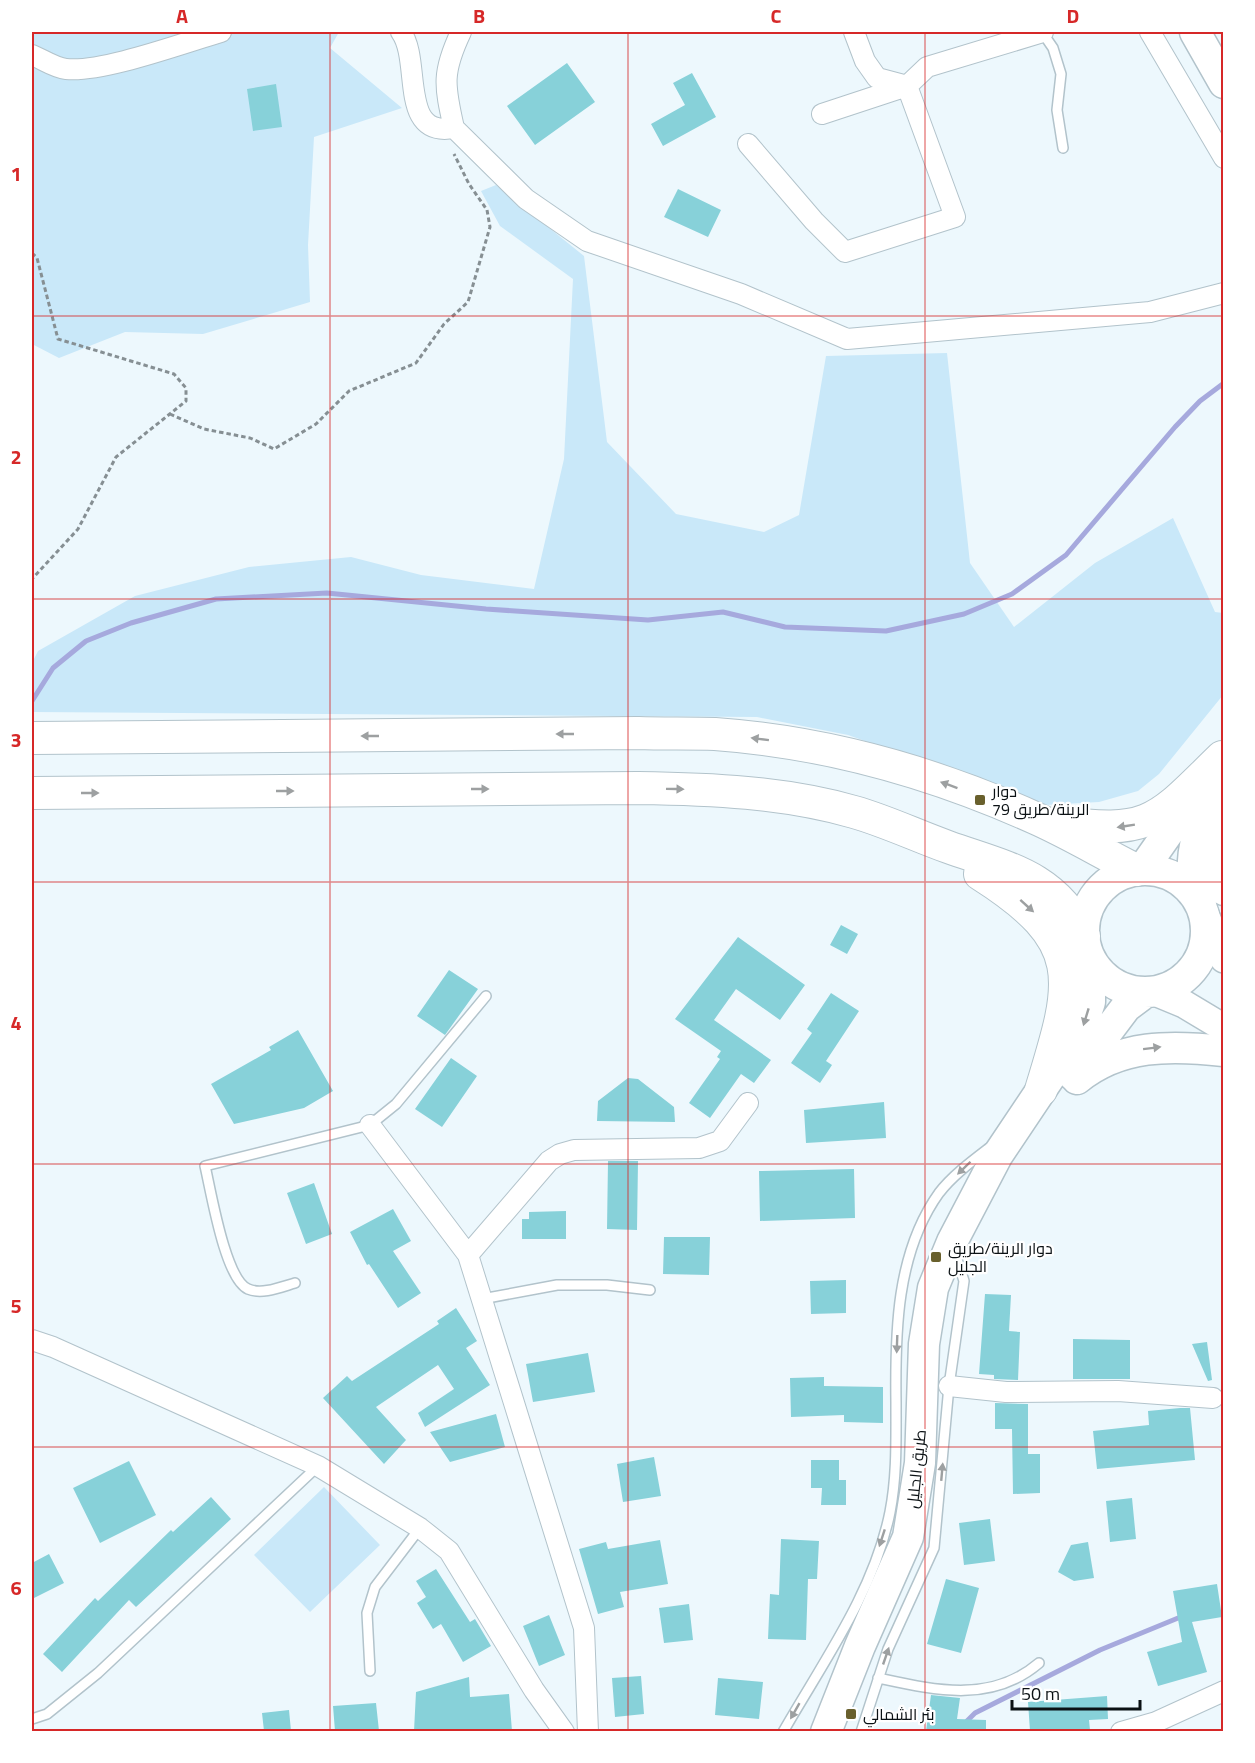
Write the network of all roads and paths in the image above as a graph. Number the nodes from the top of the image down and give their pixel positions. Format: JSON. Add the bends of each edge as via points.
{"nodes":[{"id":1,"x":220,"y":32,"type":"edge"},
{"id":2,"x":401,"y":32,"type":"edge"},
{"id":3,"x":461,"y":32,"type":"edge"},
{"id":4,"x":854,"y":32,"type":"edge"},
{"id":5,"x":1042,"y":32,"type":"edge"},
{"id":6,"x":1150,"y":32,"type":"edge"},
{"id":7,"x":1195,"y":32,"type":"edge"},
{"id":8,"x":32,"y":55,"type":"edge"},
{"id":9,"x":1224,"y":83,"type":"edge"},
{"id":10,"x":907,"y":86,"type":"junction"},
{"id":11,"x":822,"y":114,"type":"dead end"},
{"id":12,"x":449,"y":128,"type":"junction"},
{"id":13,"x":748,"y":144,"type":"dead end"},
{"id":14,"x":1062,"y":148,"type":"dead end"},
{"id":15,"x":1224,"y":158,"type":"edge"},
{"id":16,"x":32,"y":253,"type":"edge"},
{"id":17,"x":1224,"y":294,"type":"edge"},
{"id":18,"x":170,"y":414,"type":"junction"},
{"id":19,"x":32,"y":579,"type":"edge"},
{"id":20,"x":32,"y":738,"type":"edge"},
{"id":21,"x":1223,"y":755,"type":"edge"},
{"id":22,"x":1223,"y":792,"type":"edge"},
{"id":23,"x":32,"y":793,"type":"edge"},
{"id":24,"x":1037,"y":819,"type":"junction"},
{"id":25,"x":927,"y":839,"type":"junction"},
{"id":26,"x":1139,"y":870,"type":"junction"},
{"id":27,"x":1224,"y":890,"type":"edge"},
{"id":28,"x":1199,"y":903,"type":"junction"},
{"id":29,"x":1087,"y":948,"type":"junction"},
{"id":30,"x":1224,"y":959,"type":"edge"},
{"id":31,"x":1151,"y":992,"type":"junction"},
{"id":32,"x":486,"y":996,"type":"dead end"},
{"id":33,"x":1224,"y":1028,"type":"edge"},
{"id":34,"x":1224,"y":1051,"type":"edge"},
{"id":35,"x":1052,"y":1090,"type":"junction"},
{"id":36,"x":748,"y":1103,"type":"dead end"},
{"id":37,"x":370,"y":1125,"type":"junction"},
{"id":38,"x":1011,"y":1132,"type":"junction"},
{"id":39,"x":974,"y":1200,"type":"junction"},
{"id":40,"x":952,"y":1242,"type":"junction"},
{"id":41,"x":468,"y":1255,"type":"junction"},
{"id":42,"x":295,"y":1283,"type":"dead end"},
{"id":43,"x":650,"y":1290,"type":"dead end"},
{"id":44,"x":482,"y":1299,"type":"junction"},
{"id":45,"x":32,"y":1340,"type":"edge"},
{"id":46,"x":949,"y":1386,"type":"junction"},
{"id":47,"x":1213,"y":1398,"type":"dead end"},
{"id":48,"x":318,"y":1466,"type":"junction"},
{"id":49,"x":420,"y":1528,"type":"junction"},
{"id":50,"x":1039,"y":1663,"type":"dead end"},
{"id":51,"x":370,"y":1671,"type":"dead end"},
{"id":52,"x":878,"y":1678,"type":"junction"},
{"id":53,"x":1224,"y":1691,"type":"edge"},
{"id":54,"x":32,"y":1719,"type":"edge"},
{"id":55,"x":564,"y":1731,"type":"edge"},
{"id":56,"x":588,"y":1731,"type":"edge"},
{"id":57,"x":783,"y":1731,"type":"edge"},
{"id":58,"x":826,"y":1731,"type":"edge"},
{"id":59,"x":861,"y":1731,"type":"edge"},
{"id":60,"x":1121,"y":1731,"type":"edge"}],
"edges":[{"from":1,"to":8,"type":"street","via":[[91,67],[65,69]]},
{"from":2,"to":12,"type":"street","via":[[408,41],[412,61],[416,108],[434,128]]},
{"from":3,"to":12,"type":"street","via":[[448,60],[445,89]]},
{"from":4,"to":10,"type":"street","via":[[865,61],[878,78]]},
{"from":5,"to":10,"type":"street","via":[[927,67]]},
{"from":5,"to":14,"type":"lane","via":[[1053,48],[1061,74],[1057,110]]},
{"from":6,"to":15,"type":"street"},
{"from":7,"to":9,"type":"main road"},
{"from":10,"to":11,"type":"street"},
{"from":10,"to":13,"type":"street","via":[[955,217],[845,252]]},
{"from":12,"to":17,"type":"street","via":[[526,199],[587,241],[741,294],[847,339],[1150,312]]},
{"from":12,"to":18,"type":"path","via":[[469,184],[487,210],[490,227],[468,302],[444,324],[416,363],[349,391],[316,424],[274,449],[250,438],[204,429]]},
{"from":16,"to":18,"type":"path","via":[[37,258],[58,339],[174,374],[186,388],[186,401]]},
{"from":18,"to":19,"type":"path","via":[[116,457],[78,529]]},
{"from":24,"to":20,"type":"highway","one_way":true,"via":[[930,778],[826,749],[714,734]]},
{"from":21,"to":24,"type":"highway","one_way":true,"via":[[1150,821],[1097,828]]},
{"from":21,"to":26,"type":"main road"},
{"from":22,"to":27,"type":"main road","via":[[1214,841]]},
{"from":22,"to":28,"type":"main road","via":[[1196,838],[1192,860]]},
{"from":23,"to":25,"type":"highway","one_way":true,"via":[[711,789],[855,812]]},
{"from":24,"to":26,"type":"highway"},
{"from":25,"to":29,"type":"highway","via":[[1014,871],[1047,888],[1067,907]]},
{"from":25,"to":35,"type":"highway","one_way":true,"via":[[1016,896],[1055,940],[1066,987]]},
{"from":26,"to":28,"type":"main road","via":[[1168,874],[1184,883]]},
{"from":26,"to":29,"type":"main road","via":[[1115,877],[1098,892],[1086,912]]},
{"from":28,"to":30,"type":"main road"},
{"from":28,"to":31,"type":"main road","via":[[1206,942],[1199,961],[1182,980]]},
{"from":29,"to":31,"type":"main road","via":[[1110,982],[1125,989]]},
{"from":29,"to":35,"type":"main road","one_way":true,"via":[[1087,1016]]},
{"from":31,"to":33,"type":"main road","via":[[1184,1004]]},
{"from":31,"to":35,"type":"main road","via":[[1126,1007]]},
{"from":32,"to":37,"type":"lane","via":[[396,1104]]},
{"from":35,"to":34,"type":"main road","one_way":true,"via":[[1098,1065],[1144,1048]]},
{"from":35,"to":38,"type":"main road"},
{"from":35,"to":39,"type":"main road"},
{"from":36,"to":41,"type":"street","via":[[720,1141],[699,1148],[574,1150],[560,1154],[549,1161]]},
{"from":37,"to":41,"type":"street"},
{"from":37,"to":42,"type":"lane","via":[[205,1166],[228,1259],[238,1279],[248,1289],[264,1291]]},
{"from":38,"to":39,"type":"main road"},
{"from":38,"to":57,"type":"lane","one_way":true,"via":[[969,1162],[939,1193],[917,1235],[899,1301],[896,1470],[890,1513],[866,1586]]},
{"from":39,"to":40,"type":"main road","name":"طريق الجليل"},
{"from":40,"to":46,"type":"lane","via":[[964,1281]]},
{"from":40,"to":58,"type":"main road","name":"طريق الجليل","via":[[933,1288],[924,1344],[920,1463],[908,1537]]},
{"from":41,"to":44,"type":"street"},
{"from":43,"to":44,"type":"lane","via":[[557,1285]]},
{"from":44,"to":56,"type":"street","via":[[584,1628]]},
{"from":45,"to":48,"type":"street"},
{"from":46,"to":47,"type":"street","via":[[1006,1392],[1118,1391]]},
{"from":52,"to":46,"type":"lane","one_way":true,"via":[[934,1548]]},
{"from":48,"to":49,"type":"street"},
{"from":48,"to":54,"type":"lane","via":[[98,1673],[47,1714]]},
{"from":49,"to":51,"type":"lane","via":[[375,1587],[367,1613]]},
{"from":49,"to":55,"type":"street","via":[[449,1551],[534,1690]]},
{"from":50,"to":52,"type":"lane","via":[[1024,1676],[965,1692],[939,1691]]},
{"from":52,"to":59,"type":"lane"},
{"from":53,"to":60,"type":"street","via":[[1156,1722]]}]}
